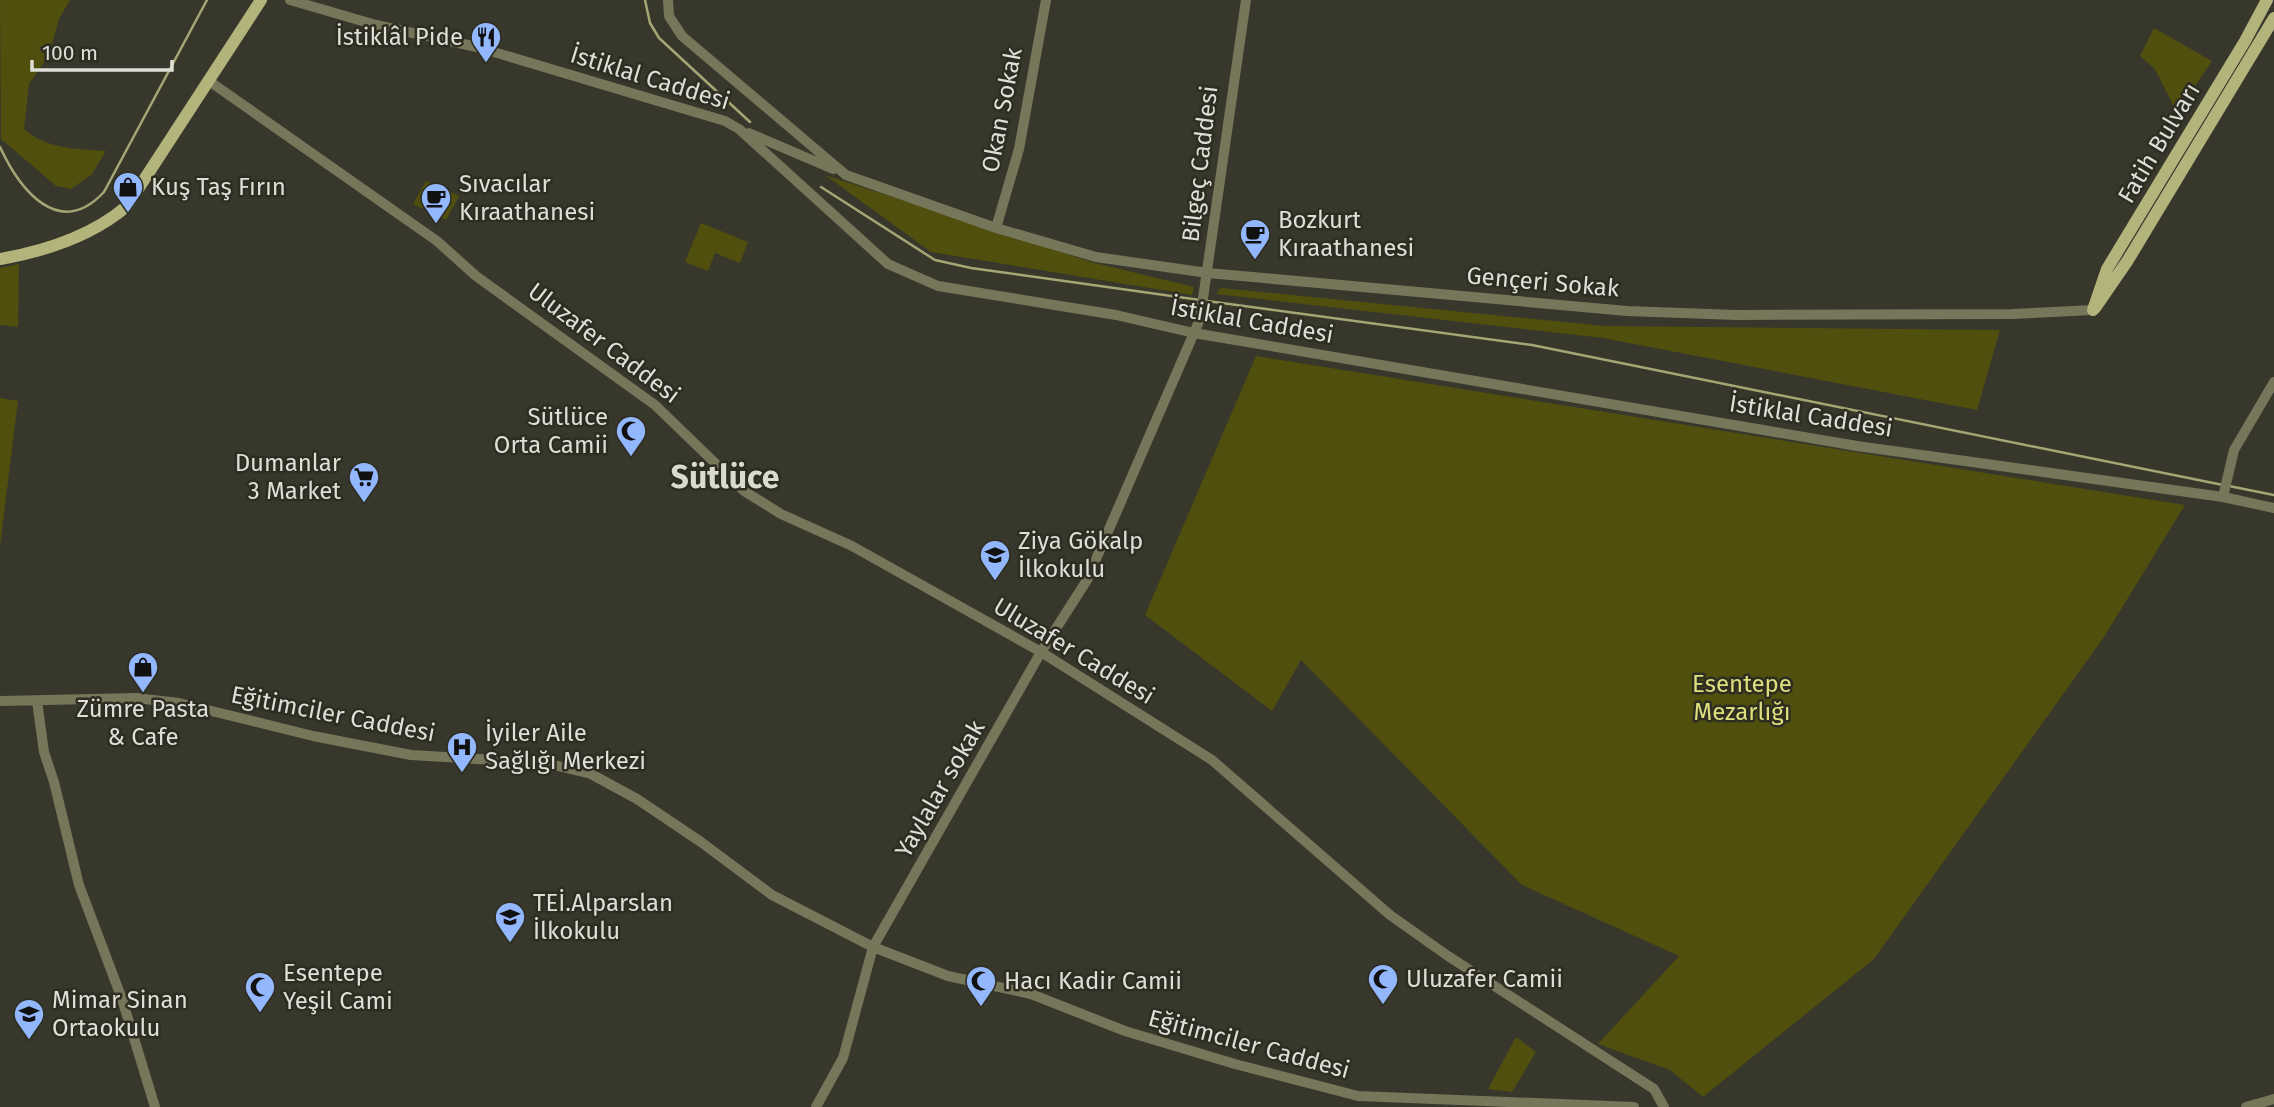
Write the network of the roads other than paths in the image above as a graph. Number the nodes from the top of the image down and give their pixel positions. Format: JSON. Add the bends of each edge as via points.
{"nodes":[{"id":1,"x":261,"y":0,"type":"edge"},
{"id":2,"x":290,"y":0,"type":"edge"},
{"id":3,"x":668,"y":0,"type":"edge"},
{"id":4,"x":1046,"y":0,"type":"edge"},
{"id":5,"x":1246,"y":0,"type":"edge"},
{"id":6,"x":2267,"y":0,"type":"edge"},
{"id":7,"x":2274,"y":18,"type":"edge"},
{"id":8,"x":209,"y":80,"type":"junction"},
{"id":9,"x":739,"y":129,"type":"junction"},
{"id":10,"x":846,"y":175,"type":"junction"},
{"id":11,"x":996,"y":228,"type":"junction"},
{"id":12,"x":0,"y":258,"type":"edge"},
{"id":13,"x":1208,"y":273,"type":"junction"},
{"id":14,"x":2092,"y":310,"type":"junction"},
{"id":15,"x":1194,"y":333,"type":"junction"},
{"id":16,"x":2274,"y":382,"type":"edge"},
{"id":17,"x":2224,"y":495,"type":"junction"},
{"id":18,"x":2274,"y":508,"type":"edge"},
{"id":19,"x":1041,"y":652,"type":"junction"},
{"id":20,"x":0,"y":701,"type":"edge"},
{"id":21,"x":37,"y":701,"type":"junction"},
{"id":22,"x":873,"y":947,"type":"junction"},
{"id":23,"x":2274,"y":1099,"type":"edge"},
{"id":24,"x":155,"y":1107,"type":"edge"},
{"id":25,"x":816,"y":1107,"type":"edge"},
{"id":26,"x":1634,"y":1107,"type":"edge"},
{"id":27,"x":1664,"y":1107,"type":"edge"},
{"id":28,"x":2246,"y":1107,"type":"edge"}],
"edges":[{"from":1,"to":8,"type":"main road"},
{"from":2,"to":9,"type":"street","name":"İstiklal Caddesi","via":[[477,47],[686,108]]},
{"from":3,"to":10,"type":"street","via":[[669,16],[682,36]]},
{"from":4,"to":11,"type":"street","name":"Okan Sokak","via":[[1019,149]]},
{"from":5,"to":13,"type":"street","name":"Bilgeç Caddesi"},
{"from":6,"to":14,"type":"main road","name":"Fatih Bulvarı","via":[[2108,269]]},
{"from":7,"to":14,"type":"main road","via":[[2128,260]]},
{"from":8,"to":12,"type":"main road","via":[[128,206],[96,230],[23,255]]},
{"from":8,"to":19,"type":"street","name":"Uluzafer Caddesi","via":[[437,241],[477,276],[655,405],[744,491]]},
{"from":9,"to":10,"type":"street","name":"Gençeri Sokak"},
{"from":9,"to":15,"type":"street","name":"İstiklal Caddesi","via":[[887,264],[938,286],[1116,315]]},
{"from":10,"to":11,"type":"street","name":"Gençeri Sokak"},
{"from":11,"to":13,"type":"street","name":"Gençeri Sokak","via":[[1096,257]]},
{"from":13,"to":14,"type":"street","name":"Gençeri Sokak","via":[[1627,311],[1736,315]]},
{"from":13,"to":15,"type":"street","name":"Bilgeç Caddesi"},
{"from":15,"to":17,"type":"street","name":"İstiklal Caddesi","via":[[1857,446]]},
{"from":15,"to":19,"type":"street","name":"Yaylalar sokak","via":[[1087,580]]},
{"from":16,"to":17,"type":"street","via":[[2234,450]]},
{"from":17,"to":18,"type":"street","name":"İstiklal Caddesi"},
{"from":19,"to":22,"type":"street","name":"Yaylalar sokak"},
{"from":19,"to":27,"type":"street","name":"Uluzafer Caddesi","via":[[1212,760],[1390,915],[1654,1089]]},
{"from":20,"to":21,"type":"street","name":"Eğitimciler Caddesi"},
{"from":21,"to":22,"type":"street","name":"Eğitimciler Caddesi","via":[[136,698],[411,755],[539,762],[591,774],[637,799],[772,895]]},
{"from":21,"to":24,"type":"street","via":[[44,752],[79,885],[122,999]]},
{"from":22,"to":25,"type":"street","name":"Yaylalar sokak","via":[[843,1058]]},
{"from":22,"to":26,"type":"street","name":"Eğitimciler Caddesi","via":[[948,976],[1031,995],[1125,1031],[1320,1088],[1377,1099],[1557,1101]]},
{"from":23,"to":28,"type":"street"}]}
